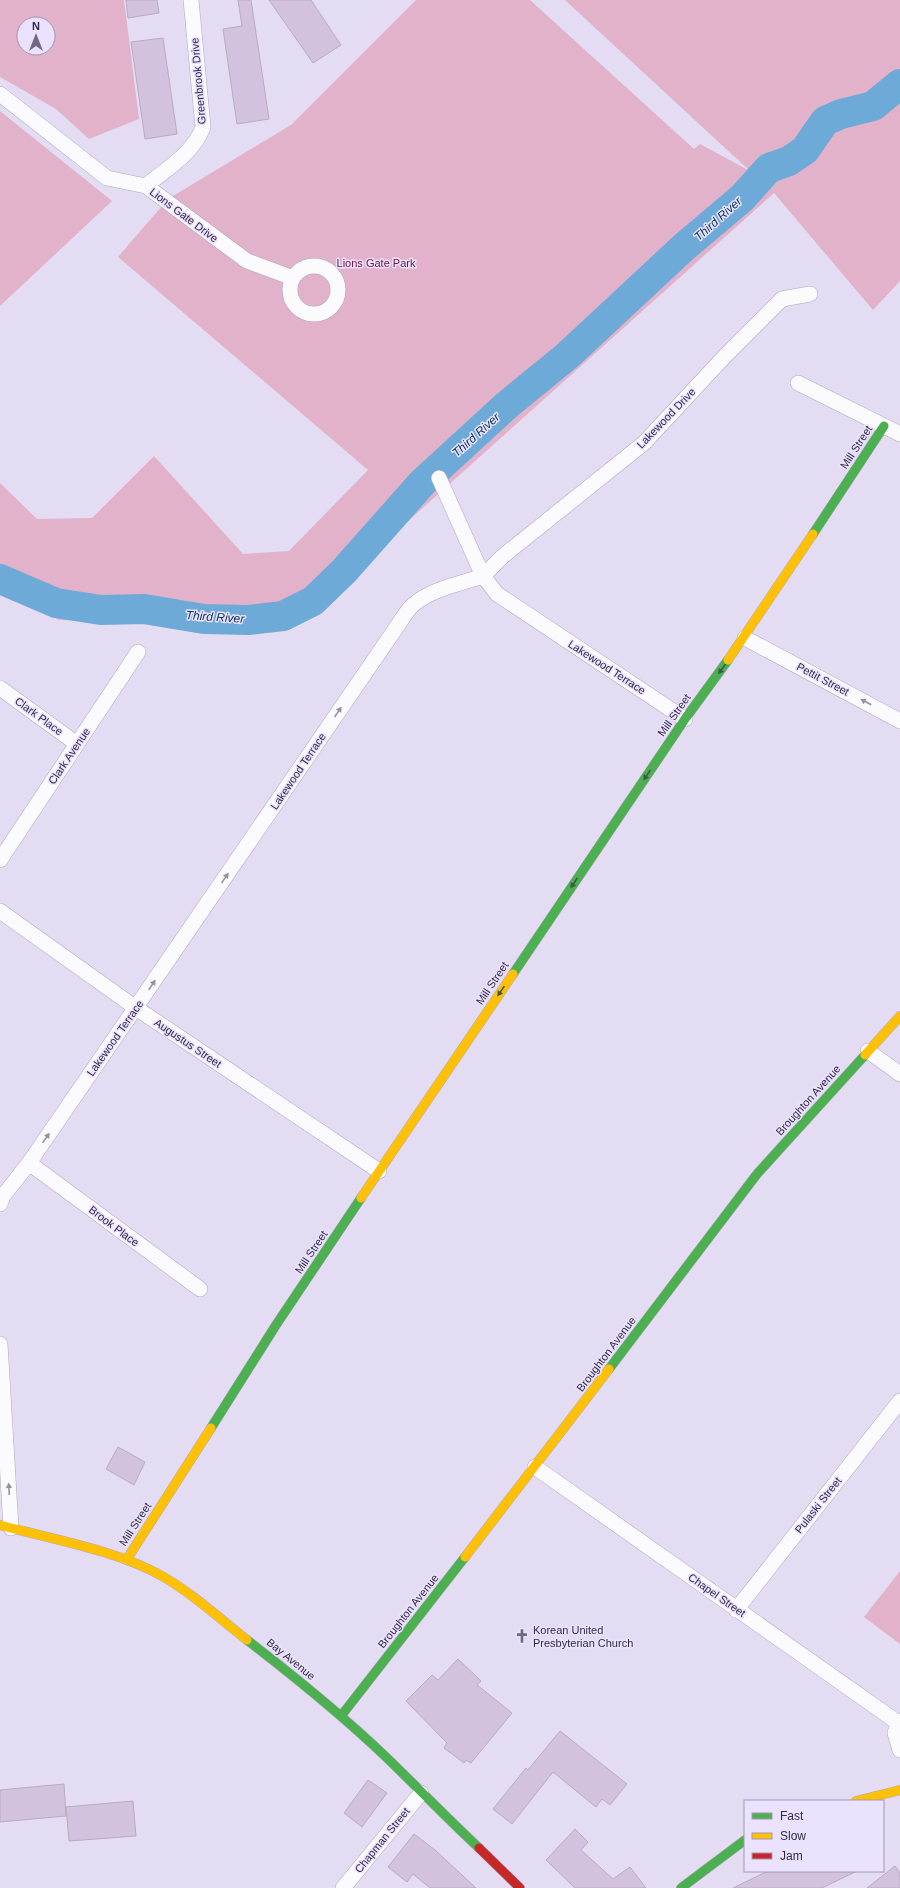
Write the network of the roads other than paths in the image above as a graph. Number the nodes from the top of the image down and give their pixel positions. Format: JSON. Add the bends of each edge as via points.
{"nodes":[{"id":1,"x":190,"y":0,"type":"edge"},
{"id":2,"x":0,"y":94,"type":"edge"},
{"id":3,"x":146,"y":186,"type":"junction"},
{"id":4,"x":293,"y":278,"type":"dead end"},
{"id":5,"x":810,"y":294,"type":"dead end"},
{"id":6,"x":798,"y":383,"type":"dead end"},
{"id":7,"x":884,"y":426,"type":"junction"},
{"id":8,"x":900,"y":434,"type":"edge"},
{"id":9,"x":440,"y":478,"type":"dead end"},
{"id":10,"x":483,"y":576,"type":"junction"},
{"id":11,"x":745,"y":638,"type":"junction"},
{"id":12,"x":138,"y":652,"type":"dead end"},
{"id":13,"x":0,"y":688,"type":"edge"},
{"id":14,"x":685,"y":719,"type":"junction"},
{"id":15,"x":900,"y":721,"type":"edge"},
{"id":16,"x":77,"y":744,"type":"junction"},
{"id":17,"x":0,"y":860,"type":"edge"},
{"id":18,"x":0,"y":911,"type":"edge"},
{"id":19,"x":136,"y":1008,"type":"junction"},
{"id":20,"x":900,"y":1016,"type":"edge"},
{"id":21,"x":868,"y":1051,"type":"junction"},
{"id":22,"x":900,"y":1074,"type":"edge"},
{"id":23,"x":29,"y":1163,"type":"junction"},
{"id":24,"x":379,"y":1171,"type":"junction"},
{"id":25,"x":0,"y":1204,"type":"edge"},
{"id":26,"x":200,"y":1290,"type":"dead end"},
{"id":27,"x":0,"y":1344,"type":"edge"},
{"id":28,"x":900,"y":1401,"type":"edge"},
{"id":29,"x":536,"y":1467,"type":"junction"},
{"id":30,"x":6,"y":1527,"type":"edge"},
{"id":31,"x":127,"y":1559,"type":"junction"},
{"id":32,"x":736,"y":1610,"type":"junction"},
{"id":33,"x":341,"y":1716,"type":"junction"},
{"id":34,"x":900,"y":1722,"type":"edge"},
{"id":35,"x":900,"y":1750,"type":"edge"},
{"id":36,"x":900,"y":1790,"type":"edge"},
{"id":37,"x":421,"y":1793,"type":"junction"},
{"id":38,"x":860,"y":1800,"type":"edge"},
{"id":39,"x":744,"y":1841,"type":"edge"},
{"id":40,"x":343,"y":1888,"type":"edge"},
{"id":41,"x":520,"y":1888,"type":"edge"},
{"id":42,"x":681,"y":1888,"type":"edge"}],
"edges":[{"from":1,"to":3,"type":"street","name":"Greenbrook Drive","via":[[203,127],[199,139],[188,151]]},
{"from":2,"to":3,"type":"street","name":"Lions Gate Drive","via":[[107,178]]},
{"from":3,"to":4,"type":"street","name":"Lions Gate Drive","via":[[247,261]]},
{"from":5,"to":10,"type":"street","name":"Lakewood Drive","via":[[782,299],[644,443],[503,556]]},
{"from":6,"to":7,"type":"street"},
{"from":7,"to":8,"type":"street"},
{"from":7,"to":11,"type":"street","name":"Mill Street"},
{"from":9,"to":10,"type":"street"},
{"from":10,"to":14,"type":"street","name":"Lakewood Terrace","via":[[497,594]]},
{"from":19,"to":10,"type":"street","name":"Lakewood Terrace","one_way":true,"via":[[413,605],[429,595]]},
{"from":11,"to":14,"type":"street","name":"Mill Street","one_way":true},
{"from":15,"to":11,"type":"street","name":"Pettit Street","one_way":true},
{"from":12,"to":16,"type":"street","name":"Clark Avenue"},
{"from":13,"to":16,"type":"street","name":"Clark Place"},
{"from":14,"to":24,"type":"street","name":"Mill Street","one_way":true},
{"from":16,"to":17,"type":"street","name":"Clark Avenue"},
{"from":18,"to":19,"type":"street","name":"Augustus Street"},
{"from":23,"to":19,"type":"street","name":"Lakewood Terrace","one_way":true},
{"from":19,"to":24,"type":"street","name":"Augustus Street"},
{"from":20,"to":21,"type":"street","name":"Broughton Avenue"},
{"from":21,"to":22,"type":"street"},
{"from":21,"to":29,"type":"street","name":"Broughton Avenue","via":[[757,1174]]},
{"from":23,"to":25,"type":"street","name":"Lakewood Terrace","via":[[3,1196]]},
{"from":23,"to":26,"type":"street","name":"Brook Place"},
{"from":24,"to":31,"type":"street","name":"Mill Street","via":[[272,1332]]},
{"from":30,"to":27,"type":"street","one_way":true},
{"from":28,"to":32,"type":"street","name":"Pulaski Street"},
{"from":29,"to":32,"type":"street","name":"Chapel Street"},
{"from":29,"to":33,"type":"street","name":"Broughton Avenue"},
{"from":30,"to":31,"type":"street","name":"Bay Avenue"},
{"from":31,"to":33,"type":"street","name":"Bay Avenue","via":[[162,1576],[183,1590],[293,1675]]},
{"from":32,"to":34,"type":"street","name":"Chapel Street"},
{"from":33,"to":37,"type":"street","name":"Bay Avenue"},
{"from":34,"to":35,"type":"street","via":[[895,1734]]},
{"from":36,"to":38,"type":"street"},
{"from":37,"to":40,"type":"street","name":"Chapman Street"},
{"from":37,"to":41,"type":"street","name":"Bay Avenue"},
{"from":39,"to":42,"type":"street"}]}
